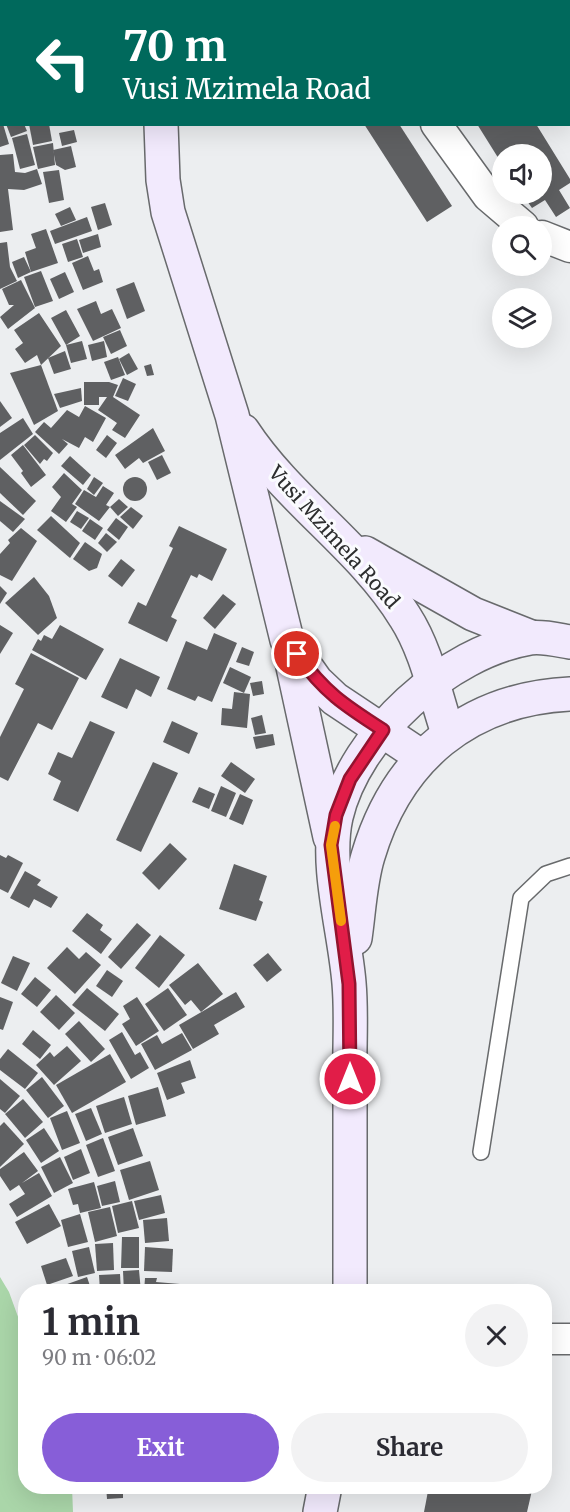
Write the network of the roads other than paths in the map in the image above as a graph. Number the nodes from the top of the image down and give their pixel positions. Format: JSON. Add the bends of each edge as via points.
{"nodes":[{"id":1,"x":161,"y":126,"type":"edge"},
{"id":2,"x":437,"y":126,"type":"edge"},
{"id":3,"x":511,"y":216,"type":"edge"},
{"id":4,"x":552,"y":240,"type":"edge"},
{"id":5,"x":570,"y":247,"type":"edge"},
{"id":6,"x":232,"y":415,"type":"junction"},
{"id":7,"x":339,"y":539,"type":"junction"},
{"id":8,"x":531,"y":637,"type":"junction"},
{"id":9,"x":287,"y":640,"type":"junction"},
{"id":10,"x":570,"y":642,"type":"edge"},
{"id":11,"x":431,"y":682,"type":"junction"},
{"id":12,"x":570,"y":694,"type":"edge"},
{"id":13,"x":383,"y":730,"type":"junction"},
{"id":14,"x":448,"y":733,"type":"junction"},
{"id":15,"x":422,"y":757,"type":"junction"},
{"id":16,"x":331,"y":845,"type":"junction"},
{"id":17,"x":570,"y":866,"type":"edge"},
{"id":18,"x":349,"y":984,"type":"junction"},
{"id":19,"x":481,"y":1152,"type":"dead end"},
{"id":20,"x":350,"y":1284,"type":"edge"},
{"id":21,"x":552,"y":1339,"type":"edge"},
{"id":22,"x":570,"y":1339,"type":"edge"},
{"id":23,"x":323,"y":1494,"type":"edge"},
{"id":24,"x":320,"y":1512,"type":"edge"}],
"edges":[{"from":1,"to":6,"type":"main road","name":"Vusi Mzimela Road","via":[[168,212]]},
{"from":2,"to":3,"type":"street","via":[[488,196]]},
{"from":4,"to":5,"type":"street"},
{"from":6,"to":7,"type":"main road","name":"Vusi Mzimela Road","via":[[291,493]]},
{"from":6,"to":9,"type":"main road","name":"Vusi Mzimela Road"},
{"from":7,"to":8,"type":"main road","via":[[473,614]]},
{"from":7,"to":11,"type":"main road","name":"Vusi Mzimela Road","via":[[407,619]]},
{"from":8,"to":10,"type":"main road"},
{"from":8,"to":11,"type":"main road","via":[[483,652]]},
{"from":9,"to":13,"type":"main road","name":"Vusi Mzimela Road","via":[[322,687]]},
{"from":9,"to":16,"type":"main road"},
{"from":11,"to":13,"type":"main road"},
{"from":11,"to":14,"type":"main road","name":"Vusi Mzimela Road"},
{"from":12,"to":14,"type":"main road","via":[[514,702]]},
{"from":13,"to":15,"type":"main road","name":"Vusi Mzimela Road"},
{"from":13,"to":16,"type":"main road","via":[[350,779],[336,815]]},
{"from":14,"to":15,"type":"main road"},
{"from":15,"to":18,"type":"main road","via":[[392,798],[367,858]]},
{"from":16,"to":18,"type":"main road"},
{"from":17,"to":19,"type":"lane","via":[[546,874],[521,898]]},
{"from":18,"to":20,"type":"main road"},
{"from":21,"to":22,"type":"street"},
{"from":23,"to":24,"type":"main road"}]}
